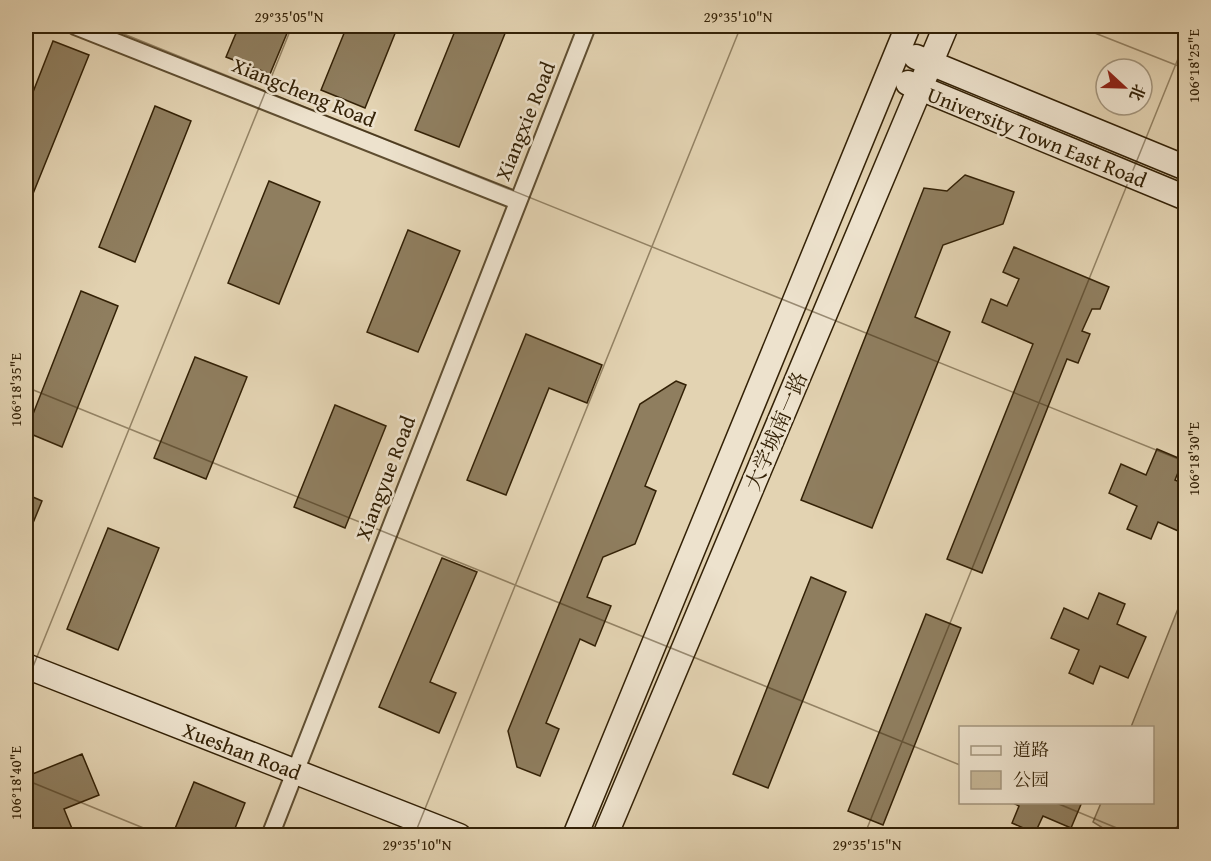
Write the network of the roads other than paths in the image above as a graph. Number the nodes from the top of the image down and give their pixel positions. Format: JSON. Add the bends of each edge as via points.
{"nodes":[{"id":1,"x":75,"y":26,"type":"edge"},
{"id":2,"x":587,"y":26,"type":"edge"},
{"id":3,"x":908,"y":26,"type":"edge"},
{"id":4,"x":946,"y":26,"type":"edge"},
{"id":5,"x":898,"y":51,"type":"junction"},
{"id":6,"x":931,"y":62,"type":"junction"},
{"id":7,"x":889,"y":76,"type":"junction"},
{"id":8,"x":921,"y":89,"type":"junction"},
{"id":9,"x":1185,"y":168,"type":"edge"},
{"id":10,"x":1185,"y":198,"type":"edge"},
{"id":11,"x":517,"y":201,"type":"junction"},
{"id":12,"x":26,"y":666,"type":"edge"},
{"id":13,"x":294,"y":771,"type":"junction"},
{"id":14,"x":270,"y":836,"type":"edge"},
{"id":15,"x":459,"y":836,"type":"edge"},
{"id":16,"x":575,"y":836,"type":"edge"},
{"id":17,"x":605,"y":836,"type":"edge"}],
"edges":[{"from":1,"to":11,"type":"street","name":"Xiangcheng Road"},
{"from":2,"to":11,"type":"street","name":"Xiangxie Road"},
{"from":3,"to":5,"type":"main road","name":"大学城南一路"},
{"from":4,"to":6,"type":"main road","name":"大学城南一路"},
{"from":5,"to":6,"type":"main road","name":"University Town East Road"},
{"from":5,"to":7,"type":"main road","name":"大学城南一路"},
{"from":6,"to":8,"type":"main road","name":"大学城南一路"},
{"from":6,"to":9,"type":"main road","name":"University Town East Road"},
{"from":7,"to":8,"type":"main road","name":"University Town East Road"},
{"from":7,"to":16,"type":"main road","name":"大学城南一路"},
{"from":8,"to":10,"type":"main road","name":"University Town East Road"},
{"from":8,"to":17,"type":"main road","name":"大学城南一路"},
{"from":11,"to":13,"type":"street","name":"Xiangyue Road"},
{"from":12,"to":13,"type":"main road","name":"Xueshan Road"},
{"from":13,"to":14,"type":"street","name":"Xiangyue Road"},
{"from":13,"to":15,"type":"main road","name":"Xueshan Road"}]}
